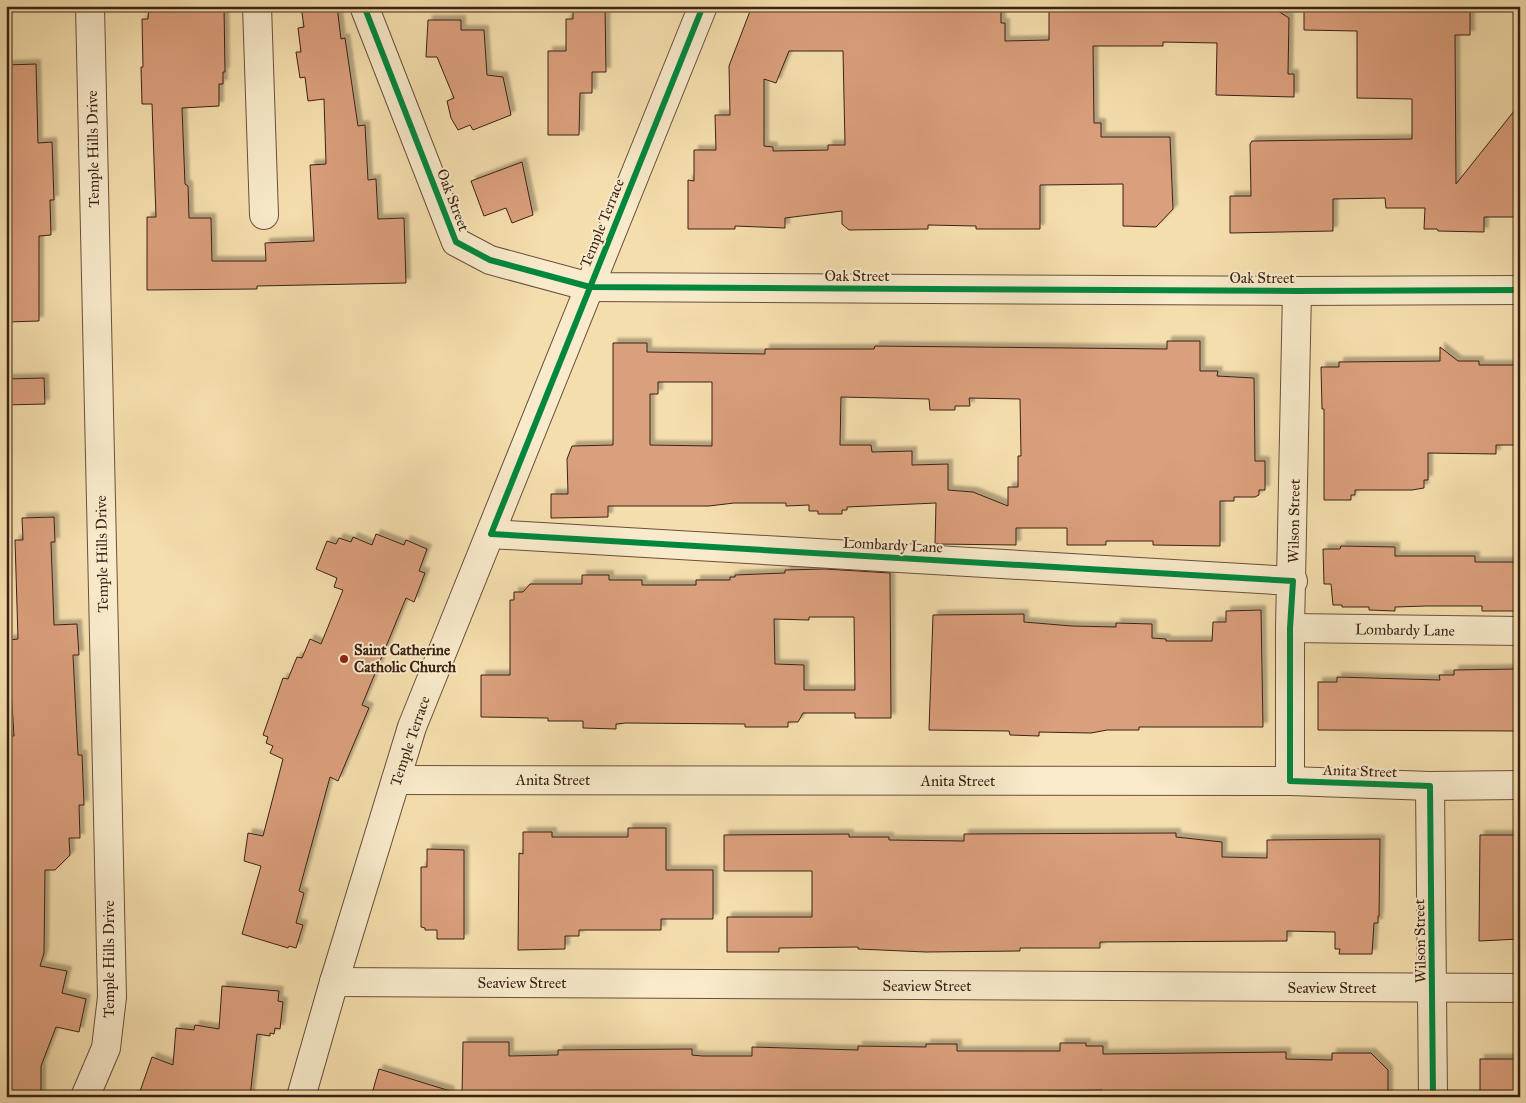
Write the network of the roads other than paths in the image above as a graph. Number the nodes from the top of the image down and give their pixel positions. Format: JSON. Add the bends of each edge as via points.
{"nodes":[{"id":1,"x":90,"y":6,"type":"edge"},
{"id":2,"x":257,"y":6,"type":"edge"},
{"id":3,"x":364,"y":6,"type":"edge"},
{"id":4,"x":703,"y":6,"type":"edge"},
{"id":5,"x":264,"y":215,"type":"dead end"},
{"id":6,"x":590,"y":287,"type":"junction"},
{"id":7,"x":1520,"y":290,"type":"edge"},
{"id":8,"x":1297,"y":291,"type":"junction"},
{"id":9,"x":491,"y":534,"type":"junction"},
{"id":10,"x":1293,"y":581,"type":"junction"},
{"id":11,"x":1290,"y":628,"type":"junction"},
{"id":12,"x":1520,"y":632,"type":"edge"},
{"id":13,"x":396,"y":780,"type":"junction"},
{"id":14,"x":1290,"y":781,"type":"junction"},
{"id":15,"x":1520,"y":785,"type":"edge"},
{"id":16,"x":1430,"y":786,"type":"junction"},
{"id":17,"x":334,"y":982,"type":"junction"},
{"id":18,"x":1520,"y":988,"type":"edge"},
{"id":19,"x":1433,"y":989,"type":"junction"},
{"id":20,"x":85,"y":1097,"type":"edge"},
{"id":21,"x":301,"y":1097,"type":"edge"},
{"id":22,"x":1432,"y":1097,"type":"edge"}],
"edges":[{"from":1,"to":20,"type":"street","name":"Temple Hills Drive","via":[[112,998],[106,1048]]},
{"from":2,"to":5,"type":"street"},
{"from":3,"to":6,"type":"street","name":"Oak Street","via":[[456,242],[490,260]]},
{"from":4,"to":6,"type":"street","name":"Temple Terrace"},
{"from":6,"to":8,"type":"street","name":"Oak Street"},
{"from":6,"to":9,"type":"street","name":"Temple Terrace"},
{"from":7,"to":8,"type":"street","name":"Oak Street"},
{"from":8,"to":10,"type":"street","name":"Wilson Street"},
{"from":9,"to":10,"type":"street","name":"Lombardy Lane"},
{"from":9,"to":13,"type":"street","name":"Temple Terrace","via":[[412,728]]},
{"from":10,"to":11,"type":"street","name":"Wilson Street"},
{"from":11,"to":12,"type":"street","name":"Lombardy Lane"},
{"from":11,"to":14,"type":"street","name":"Wilson Street"},
{"from":13,"to":14,"type":"street","name":"Anita Street"},
{"from":13,"to":17,"type":"street","name":"Temple Terrace"},
{"from":14,"to":16,"type":"street","name":"Anita Street"},
{"from":15,"to":16,"type":"street","name":"Anita Street"},
{"from":16,"to":19,"type":"street","name":"Wilson Street"},
{"from":17,"to":19,"type":"street","name":"Seaview Street"},
{"from":17,"to":21,"type":"street","name":"Temple Terrace"},
{"from":18,"to":19,"type":"street","name":"Seaview Street"},
{"from":19,"to":22,"type":"street","name":"Wilson Street"}]}
